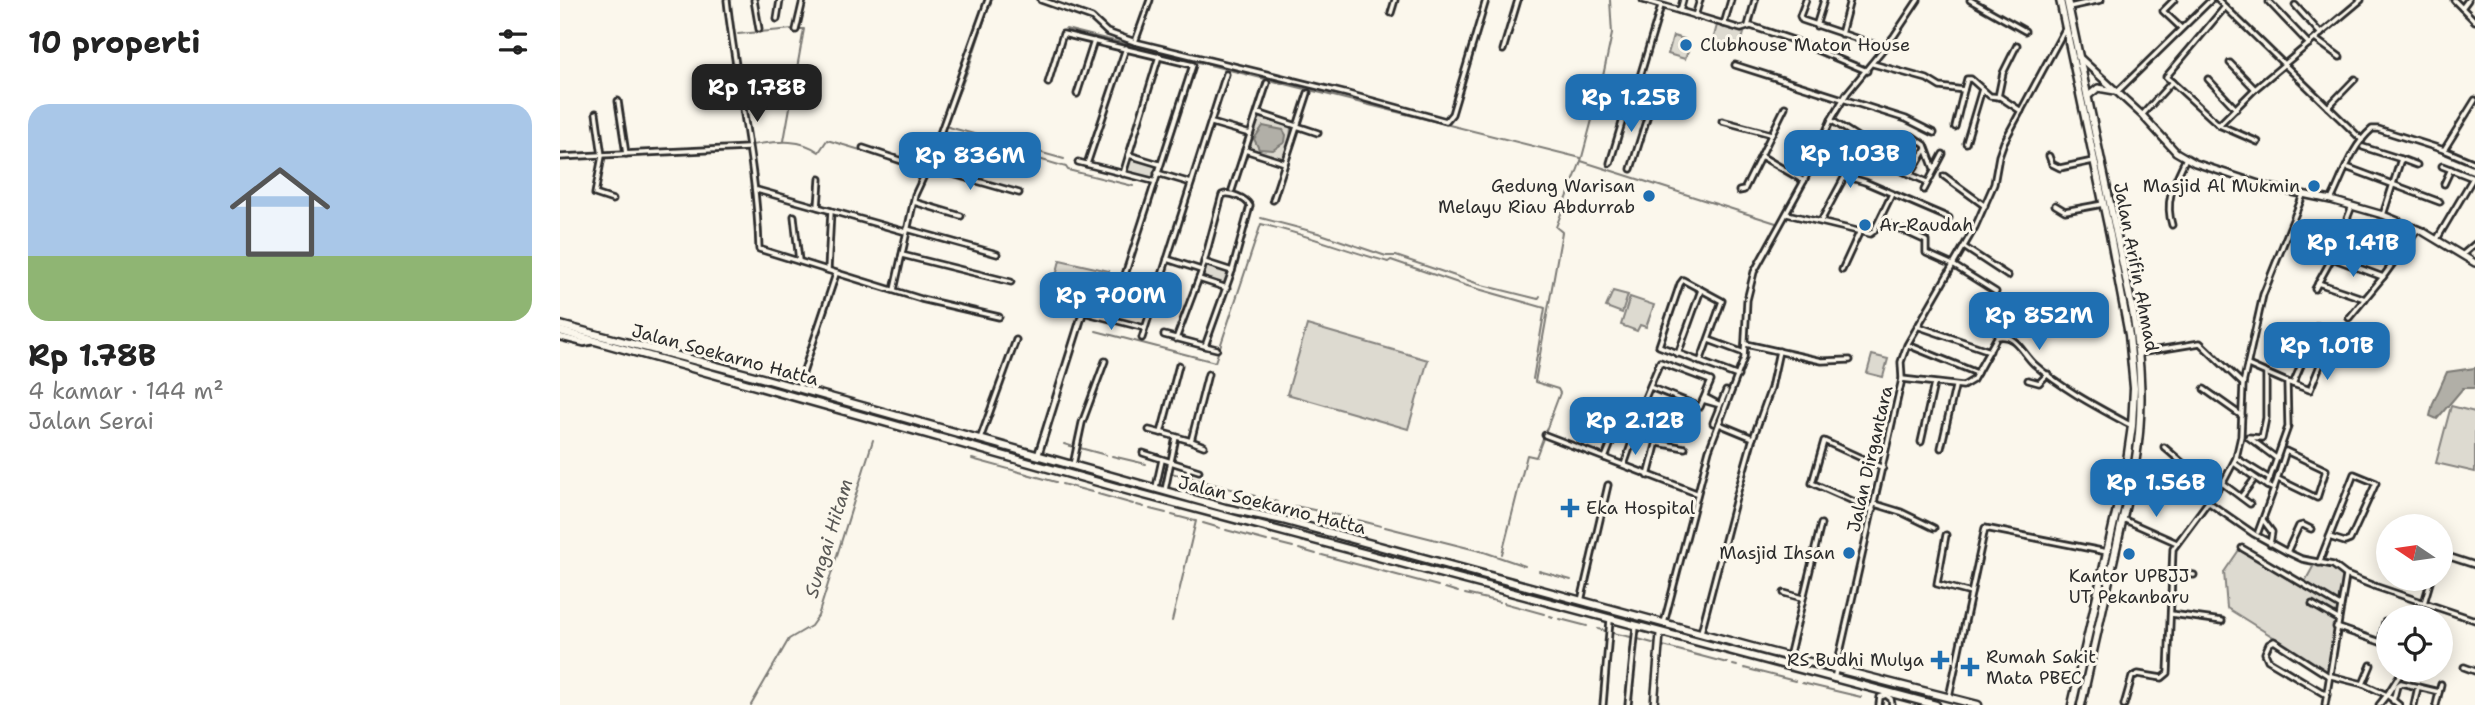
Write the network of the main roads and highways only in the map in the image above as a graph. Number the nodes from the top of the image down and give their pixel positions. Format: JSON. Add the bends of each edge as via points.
{"nodes":[{"id":1,"x":2066,"y":2,"type":"edge"},
{"id":2,"x":2078,"y":56,"type":"junction"},
{"id":3,"x":2116,"y":91,"type":"junction"},
{"id":4,"x":2087,"y":97,"type":"junction"},
{"id":5,"x":2114,"y":234,"type":"junction"},
{"id":6,"x":2475,"y":263,"type":"edge"},
{"id":7,"x":560,"y":323,"type":"edge"},
{"id":8,"x":560,"y":331,"type":"edge"},
{"id":9,"x":909,"y":420,"type":"junction"},
{"id":10,"x":907,"y":429,"type":"junction"},
{"id":11,"x":2124,"y":497,"type":"junction"},
{"id":12,"x":1443,"y":565,"type":"junction"},
{"id":13,"x":1440,"y":574,"type":"junction"},
{"id":14,"x":1660,"y":634,"type":"junction"},
{"id":15,"x":1654,"y":705,"type":"edge"},
{"id":16,"x":1936,"y":705,"type":"edge"},
{"id":17,"x":1978,"y":705,"type":"edge"},
{"id":18,"x":2072,"y":705,"type":"edge"},
{"id":19,"x":2081,"y":705,"type":"edge"}],
"edges":[{"from":1,"to":2,"type":"main road","name":"Jalan Arifin Ahmad"},
{"from":1,"to":5,"type":"main road","name":"Jalan Arifin Ahmad","via":[[2065,29],[2103,204]]},
{"from":2,"to":3,"type":"main road"},
{"from":2,"to":4,"type":"main road","name":"Jalan Arifin Ahmad"},
{"from":3,"to":4,"type":"main road","via":[[2098,88]]},
{"from":3,"to":6,"type":"main road","via":[[2186,158],[2210,169],[2383,215],[2418,229]]},
{"from":4,"to":5,"type":"main road","name":"Jalan Arifin Ahmad"},
{"from":5,"to":11,"type":"main road","name":"Jalan Arifin Ahmad","via":[[2134,388]]},
{"from":5,"to":11,"type":"main road","name":"Jalan Arifin Ahmad","via":[[2140,354],[2141,424],[2136,464]]},
{"from":7,"to":9,"type":"main road","name":"Jalan Soekarno Hatta"},
{"from":8,"to":10,"type":"main road","name":"Jalan Soekarno Hatta"},
{"from":9,"to":10,"type":"main road"},
{"from":9,"to":12,"type":"main road","name":"Jalan Soekarno Hatta"},
{"from":10,"to":13,"type":"main road","name":"Jalan Soekarno Hatta"},
{"from":11,"to":18,"type":"main road","name":"Jalan Arifin Ahmad"},
{"from":11,"to":19,"type":"main road","name":"Jalan Arifin Ahmad"},
{"from":12,"to":13,"type":"main road"},
{"from":12,"to":17,"type":"main road","name":"Jalan Soekarno Hatta"},
{"from":13,"to":14,"type":"main road","name":"Jalan Soekarno Hatta"},
{"from":14,"to":15,"type":"main road"},
{"from":14,"to":16,"type":"main road","name":"Jalan Soekarno Hatta"}]}
